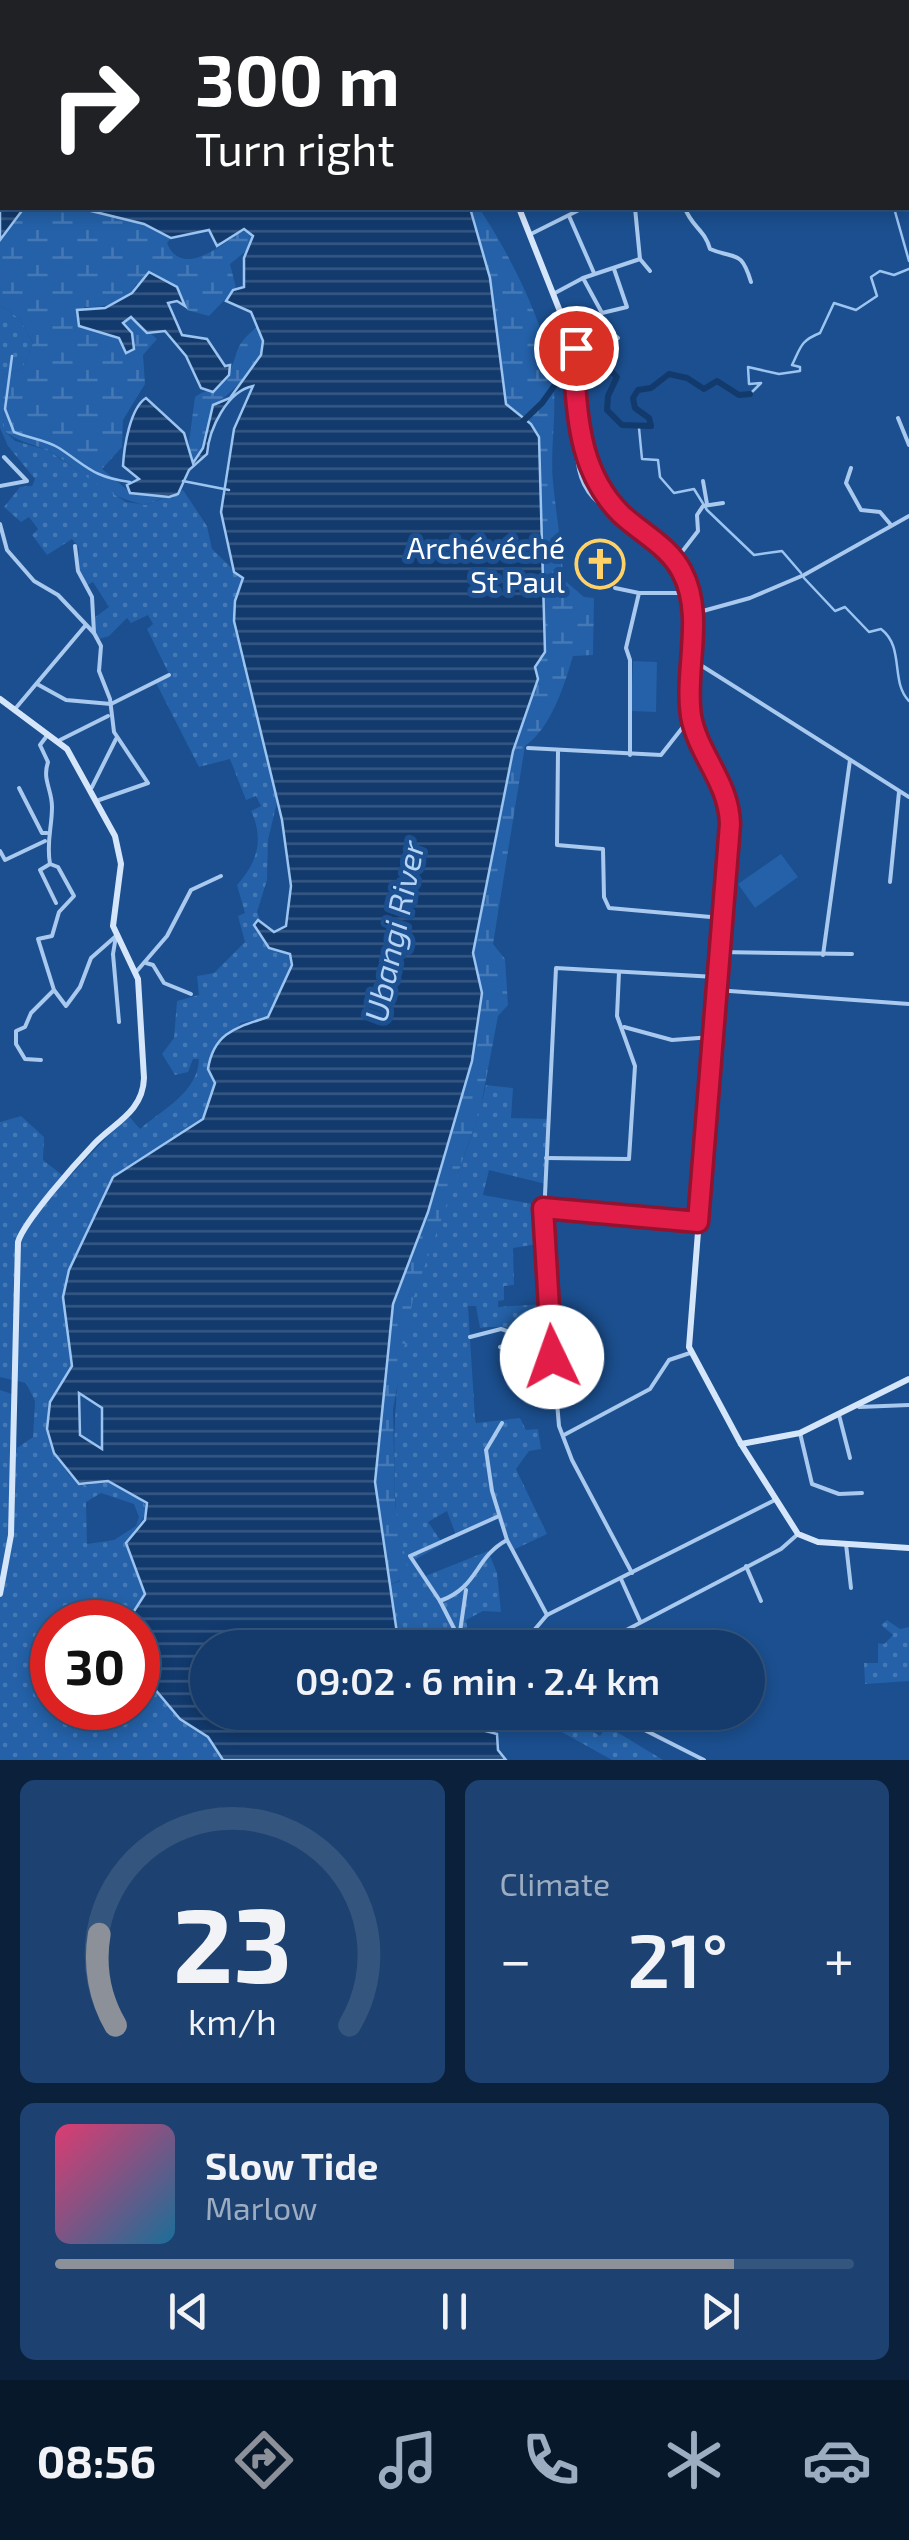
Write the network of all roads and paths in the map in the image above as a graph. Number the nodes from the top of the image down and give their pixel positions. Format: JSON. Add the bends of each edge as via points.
{"nodes":[{"id":1,"x":520,"y":210,"type":"edge"},
{"id":2,"x":579,"y":210,"type":"edge"},
{"id":3,"x":635,"y":210,"type":"edge"},
{"id":4,"x":686,"y":210,"type":"edge"},
{"id":5,"x":569,"y":216,"type":"junction"},
{"id":6,"x":531,"y":234,"type":"junction"},
{"id":7,"x":640,"y":259,"type":"junction"},
{"id":8,"x":614,"y":268,"type":"junction"},
{"id":9,"x":650,"y":271,"type":"dead end"},
{"id":10,"x":594,"y":273,"type":"junction"},
{"id":11,"x":583,"y":278,"type":"junction"},
{"id":12,"x":751,"y":282,"type":"dead end"},
{"id":13,"x":556,"y":292,"type":"junction"},
{"id":14,"x":618,"y":338,"type":"dead end"},
{"id":15,"x":572,"y":350,"type":"junction"},
{"id":16,"x":898,"y":418,"type":"dead end"},
{"id":17,"x":579,"y":433,"type":"junction"},
{"id":18,"x":909,"y":443,"type":"edge"},
{"id":19,"x":4,"y":457,"type":"dead end"},
{"id":20,"x":851,"y":468,"type":"dead end"},
{"id":21,"x":703,"y":480,"type":"dead end"},
{"id":22,"x":0,"y":486,"type":"edge"},
{"id":23,"x":724,"y":503,"type":"dead end"},
{"id":24,"x":705,"y":505,"type":"junction"},
{"id":25,"x":622,"y":515,"type":"junction"},
{"id":26,"x":909,"y":516,"type":"edge"},
{"id":27,"x":0,"y":524,"type":"edge"},
{"id":28,"x":891,"y":525,"type":"junction"},
{"id":29,"x":75,"y":546,"type":"dead end"},
{"id":30,"x":675,"y":560,"type":"junction"},
{"id":31,"x":615,"y":588,"type":"dead end"},
{"id":32,"x":639,"y":593,"type":"junction"},
{"id":33,"x":690,"y":593,"type":"junction"},
{"id":34,"x":692,"y":614,"type":"junction"},
{"id":35,"x":84,"y":626,"type":"junction"},
{"id":36,"x":94,"y":633,"type":"junction"},
{"id":37,"x":691,"y":659,"type":"junction"},
{"id":38,"x":169,"y":674,"type":"dead end"},
{"id":39,"x":37,"y":684,"type":"junction"},
{"id":40,"x":0,"y":699,"type":"edge"},
{"id":41,"x":111,"y":704,"type":"junction"},
{"id":42,"x":15,"y":709,"type":"junction"},
{"id":43,"x":110,"y":716,"type":"junction"},
{"id":44,"x":692,"y":717,"type":"junction"},
{"id":45,"x":48,"y":733,"type":"junction"},
{"id":46,"x":117,"y":737,"type":"junction"},
{"id":47,"x":60,"y":740,"type":"junction"},
{"id":48,"x":528,"y":748,"type":"dead end"},
{"id":49,"x":558,"y":752,"type":"junction"},
{"id":50,"x":630,"y":755,"type":"junction"},
{"id":51,"x":850,"y":760,"type":"junction"},
{"id":52,"x":92,"y":787,"type":"junction"},
{"id":53,"x":19,"y":788,"type":"dead end"},
{"id":54,"x":900,"y":791,"type":"junction"},
{"id":55,"x":909,"y":797,"type":"edge"},
{"id":56,"x":98,"y":800,"type":"junction"},
{"id":57,"x":47,"y":833,"type":"junction"},
{"id":58,"x":46,"y":841,"type":"junction"},
{"id":59,"x":0,"y":851,"type":"edge"},
{"id":60,"x":50,"y":864,"type":"junction"},
{"id":61,"x":221,"y":876,"type":"dead end"},
{"id":62,"x":890,"y":882,"type":"dead end"},
{"id":63,"x":56,"y":903,"type":"dead end"},
{"id":64,"x":722,"y":918,"type":"junction"},
{"id":65,"x":116,"y":936,"type":"junction"},
{"id":66,"x":719,"y":952,"type":"junction"},
{"id":67,"x":852,"y":954,"type":"dead end"},
{"id":68,"x":823,"y":955,"type":"junction"},
{"id":69,"x":146,"y":962,"type":"junction"},
{"id":70,"x":136,"y":972,"type":"junction"},
{"id":71,"x":619,"y":972,"type":"junction"},
{"id":72,"x":716,"y":977,"type":"junction"},
{"id":73,"x":54,"y":990,"type":"junction"},
{"id":74,"x":716,"y":990,"type":"junction"},
{"id":75,"x":191,"y":994,"type":"dead end"},
{"id":76,"x":909,"y":1004,"type":"edge"},
{"id":77,"x":119,"y":1022,"type":"dead end"},
{"id":78,"x":624,"y":1026,"type":"junction"},
{"id":79,"x":714,"y":1037,"type":"junction"},
{"id":80,"x":41,"y":1060,"type":"dead end"},
{"id":81,"x":546,"y":1158,"type":"junction"},
{"id":82,"x":543,"y":1208,"type":"junction"},
{"id":83,"x":698,"y":1222,"type":"junction"},
{"id":84,"x":550,"y":1333,"type":"junction"},
{"id":85,"x":470,"y":1337,"type":"dead end"},
{"id":86,"x":524,"y":1337,"type":"junction"},
{"id":87,"x":500,"y":1347,"type":"dead end"},
{"id":88,"x":690,"y":1353,"type":"junction"},
{"id":89,"x":909,"y":1379,"type":"edge"},
{"id":90,"x":909,"y":1405,"type":"edge"},
{"id":91,"x":854,"y":1407,"type":"junction"},
{"id":92,"x":839,"y":1415,"type":"junction"},
{"id":93,"x":502,"y":1423,"type":"dead end"},
{"id":94,"x":800,"y":1434,"type":"junction"},
{"id":95,"x":564,"y":1435,"type":"junction"},
{"id":96,"x":741,"y":1444,"type":"junction"},
{"id":97,"x":850,"y":1458,"type":"dead end"},
{"id":98,"x":862,"y":1494,"type":"dead end"},
{"id":99,"x":775,"y":1500,"type":"junction"},
{"id":100,"x":498,"y":1516,"type":"junction"},
{"id":101,"x":798,"y":1534,"type":"junction"},
{"id":102,"x":507,"y":1540,"type":"junction"},
{"id":103,"x":846,"y":1544,"type":"junction"},
{"id":104,"x":909,"y":1548,"type":"edge"},
{"id":105,"x":746,"y":1566,"type":"junction"},
{"id":106,"x":632,"y":1574,"type":"junction"},
{"id":107,"x":621,"y":1579,"type":"junction"},
{"id":108,"x":850,"y":1588,"type":"dead end"},
{"id":109,"x":466,"y":1589,"type":"junction"},
{"id":110,"x":0,"y":1594,"type":"edge"},
{"id":111,"x":440,"y":1601,"type":"junction"},
{"id":112,"x":761,"y":1601,"type":"dead end"},
{"id":113,"x":547,"y":1615,"type":"junction"},
{"id":114,"x":641,"y":1622,"type":"junction"},
{"id":115,"x":454,"y":1630,"type":"edge"},
{"id":116,"x":460,"y":1630,"type":"edge"},
{"id":117,"x":534,"y":1630,"type":"edge"},
{"id":118,"x":626,"y":1630,"type":"edge"},
{"id":119,"x":645,"y":1730,"type":"edge"},
{"id":120,"x":704,"y":1760,"type":"edge"}],
"edges":[{"from":1,"to":6,"type":"main road"},
{"from":2,"to":5,"type":"street"},
{"from":3,"to":7,"type":"street"},
{"from":4,"to":12,"type":"street","via":[[710,249],[736,254]]},
{"from":5,"to":6,"type":"street"},
{"from":5,"to":10,"type":"street"},
{"from":6,"to":13,"type":"main road"},
{"from":7,"to":8,"type":"street"},
{"from":7,"to":9,"type":"street"},
{"from":8,"to":10,"type":"street"},
{"from":8,"to":11,"type":"street","via":[[627,306],[602,313]]},
{"from":10,"to":11,"type":"street"},
{"from":11,"to":13,"type":"street"},
{"from":13,"to":15,"type":"main road"},
{"from":14,"to":15,"type":"street","via":[[612,333]]},
{"from":15,"to":17,"type":"main road"},
{"from":16,"to":18,"type":"street"},
{"from":17,"to":25,"type":"main road","via":[[596,480]]},
{"from":17,"to":25,"type":"street","via":[[576,452],[586,491]]},
{"from":19,"to":22,"type":"street","via":[[27,481]]},
{"from":20,"to":28,"type":"street","via":[[846,483],[861,510],[880,512]]},
{"from":21,"to":24,"type":"street"},
{"from":23,"to":24,"type":"street"},
{"from":24,"to":30,"type":"street","via":[[697,515],[698,532]]},
{"from":25,"to":30,"type":"main road"},
{"from":26,"to":28,"type":"street"},
{"from":27,"to":35,"type":"street","via":[[7,550]]},
{"from":28,"to":34,"type":"street","via":[[804,575]]},
{"from":29,"to":36,"type":"street","via":[[92,598]]},
{"from":30,"to":33,"type":"main road"},
{"from":31,"to":32,"type":"street"},
{"from":32,"to":33,"type":"street"},
{"from":32,"to":50,"type":"street","via":[[626,648]]},
{"from":33,"to":34,"type":"main road"},
{"from":34,"to":37,"type":"main road"},
{"from":35,"to":36,"type":"street"},
{"from":35,"to":39,"type":"street"},
{"from":36,"to":41,"type":"street"},
{"from":37,"to":44,"type":"main road"},
{"from":37,"to":51,"type":"street"},
{"from":38,"to":41,"type":"street"},
{"from":39,"to":41,"type":"street","via":[[66,700]]},
{"from":39,"to":42,"type":"street"},
{"from":40,"to":42,"type":"main road"},
{"from":41,"to":43,"type":"street"},
{"from":42,"to":45,"type":"main road"},
{"from":43,"to":46,"type":"street"},
{"from":43,"to":47,"type":"street"},
{"from":44,"to":50,"type":"street","via":[[661,755]]},
{"from":44,"to":64,"type":"main road","via":[[728,801]]},
{"from":45,"to":47,"type":"main road"},
{"from":45,"to":57,"type":"street","via":[[40,745],[52,809]]},
{"from":46,"to":52,"type":"street"},
{"from":46,"to":56,"type":"street","via":[[148,783]]},
{"from":47,"to":52,"type":"main road"},
{"from":48,"to":49,"type":"street"},
{"from":49,"to":50,"type":"street"},
{"from":49,"to":64,"type":"street","via":[[557,846],[603,849],[609,908]]},
{"from":51,"to":54,"type":"street"},
{"from":51,"to":68,"type":"street"},
{"from":52,"to":56,"type":"main road"},
{"from":53,"to":57,"type":"street"},
{"from":54,"to":55,"type":"street"},
{"from":54,"to":62,"type":"street"},
{"from":56,"to":65,"type":"main road","via":[[120,853]]},
{"from":57,"to":58,"type":"street"},
{"from":58,"to":59,"type":"street","via":[[5,860]]},
{"from":58,"to":60,"type":"street"},
{"from":60,"to":63,"type":"street","via":[[40,870]]},
{"from":60,"to":73,"type":"street","via":[[74,896],[59,912],[52,936],[38,939]]},
{"from":61,"to":69,"type":"street","via":[[191,890]]},
{"from":64,"to":66,"type":"main road"},
{"from":65,"to":70,"type":"main road"},
{"from":65,"to":73,"type":"street","via":[[91,958],[66,1006]]},
{"from":65,"to":77,"type":"street"},
{"from":66,"to":68,"type":"street"},
{"from":66,"to":72,"type":"main road"},
{"from":67,"to":68,"type":"street"},
{"from":69,"to":70,"type":"street"},
{"from":69,"to":75,"type":"street","via":[[164,983]]},
{"from":70,"to":110,"type":"main road","via":[[142,1093],[18,1242],[11,1535]]},
{"from":71,"to":72,"type":"street"},
{"from":71,"to":78,"type":"street","via":[[618,1016]]},
{"from":71,"to":81,"type":"street","via":[[556,968]]},
{"from":72,"to":74,"type":"main road"},
{"from":73,"to":80,"type":"street","via":[[14,1040],[25,1059]]},
{"from":74,"to":76,"type":"street"},
{"from":74,"to":79,"type":"main road"},
{"from":78,"to":79,"type":"street","via":[[672,1040]]},
{"from":78,"to":81,"type":"street","via":[[634,1066],[629,1159]]},
{"from":79,"to":83,"type":"main road"},
{"from":81,"to":82,"type":"street"},
{"from":82,"to":83,"type":"street"},
{"from":82,"to":84,"type":"street"},
{"from":83,"to":88,"type":"main road"},
{"from":84,"to":86,"type":"street"},
{"from":84,"to":95,"type":"street"},
{"from":85,"to":86,"type":"street","via":[[501,1329]]},
{"from":86,"to":87,"type":"street"},
{"from":88,"to":95,"type":"street","via":[[669,1360],[650,1388]]},
{"from":88,"to":96,"type":"main road"},
{"from":89,"to":91,"type":"main road"},
{"from":90,"to":91,"type":"street"},
{"from":91,"to":92,"type":"main road"},
{"from":92,"to":94,"type":"main road"},
{"from":92,"to":97,"type":"street"},
{"from":93,"to":100,"type":"street","via":[[486,1450]]},
{"from":94,"to":96,"type":"main road"},
{"from":94,"to":98,"type":"street","via":[[812,1484]]},
{"from":95,"to":106,"type":"street"},
{"from":96,"to":99,"type":"main road"},
{"from":99,"to":101,"type":"main road"},
{"from":99,"to":106,"type":"street"},
{"from":100,"to":102,"type":"street"},
{"from":100,"to":111,"type":"street","via":[[410,1556]]},
{"from":101,"to":103,"type":"main road"},
{"from":101,"to":105,"type":"street"},
{"from":102,"to":109,"type":"street","via":[[488,1551]]},
{"from":102,"to":113,"type":"street"},
{"from":103,"to":104,"type":"main road"},
{"from":103,"to":108,"type":"street"},
{"from":105,"to":112,"type":"street"},
{"from":105,"to":114,"type":"street"},
{"from":106,"to":107,"type":"street"},
{"from":107,"to":113,"type":"street"},
{"from":107,"to":114,"type":"street"},
{"from":109,"to":111,"type":"street"},
{"from":109,"to":116,"type":"street"},
{"from":111,"to":115,"type":"street"},
{"from":113,"to":117,"type":"street"},
{"from":114,"to":118,"type":"street"},
{"from":119,"to":120,"type":"street"}]}
